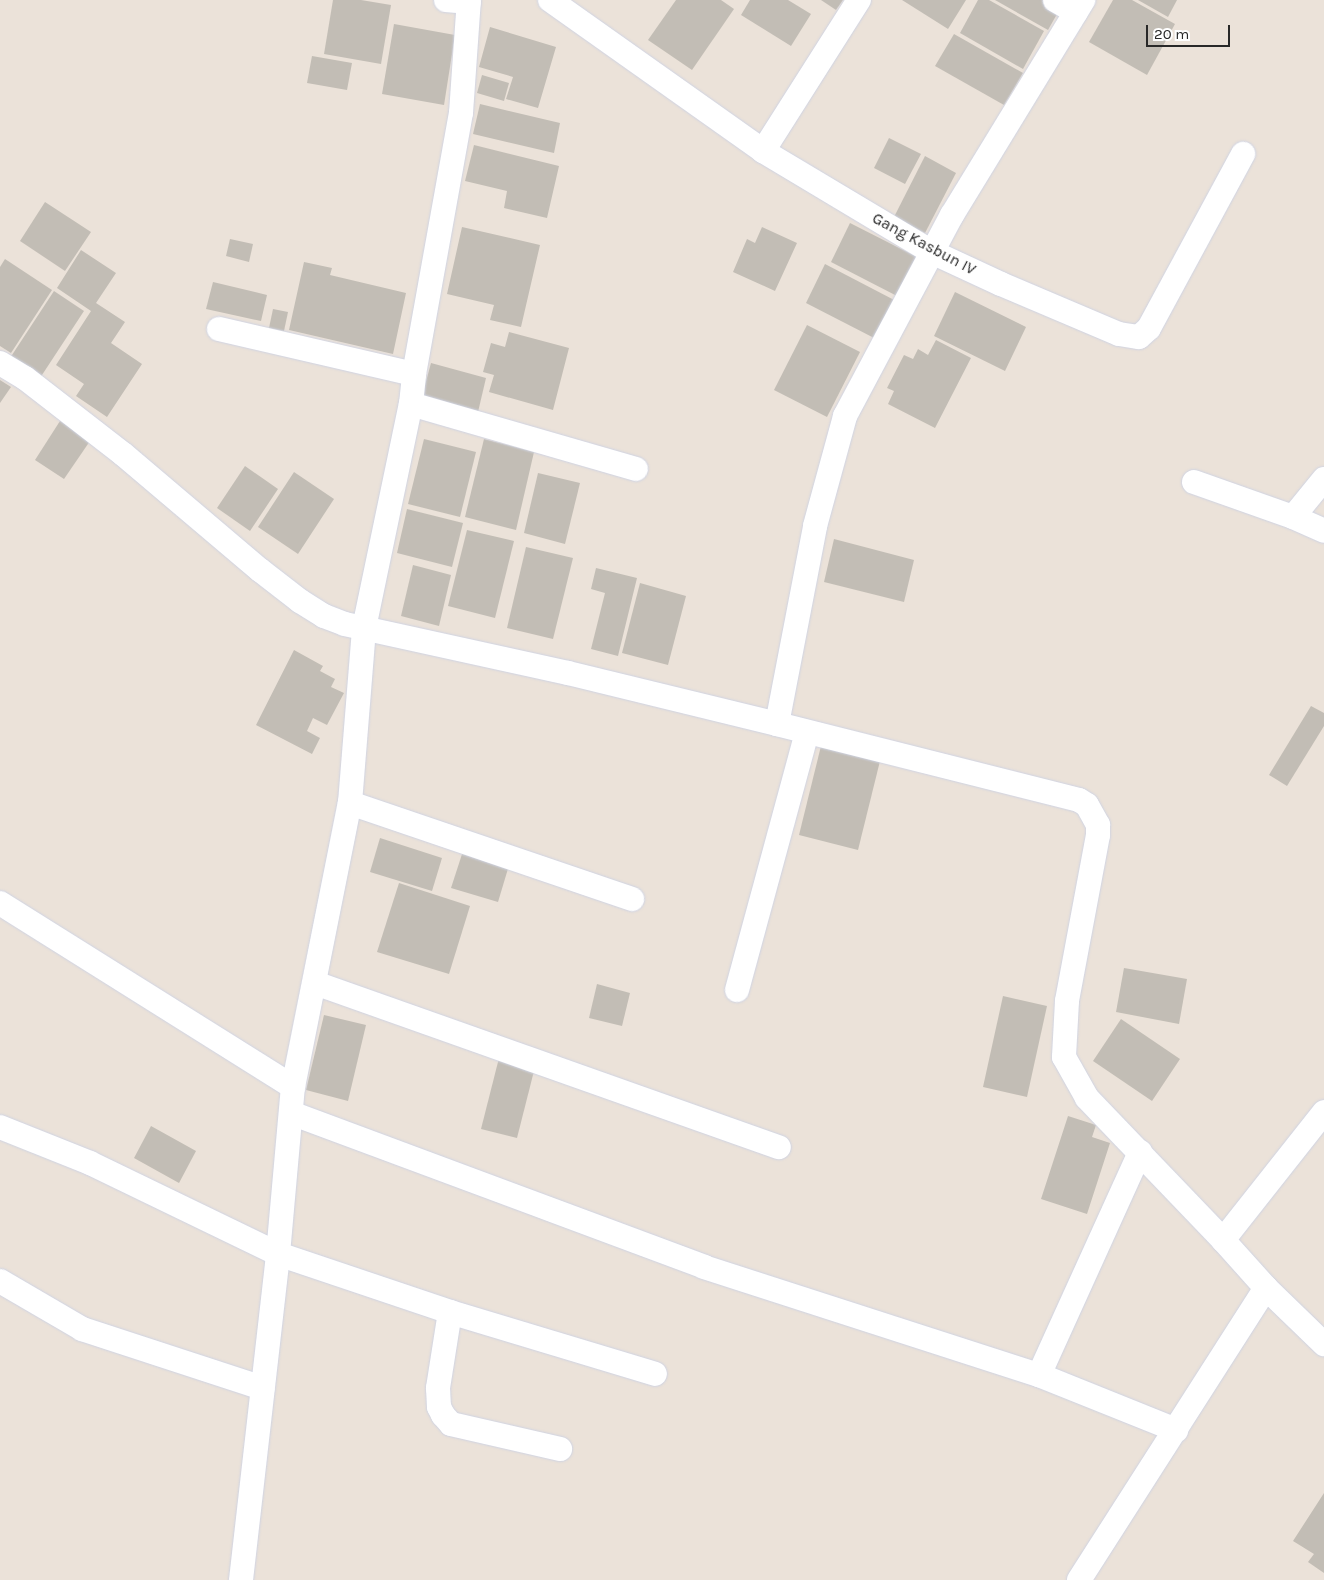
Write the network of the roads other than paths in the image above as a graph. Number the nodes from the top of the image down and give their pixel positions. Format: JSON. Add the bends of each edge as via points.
{"nodes":[{"id":1,"x":550,"y":0,"type":"edge"},
{"id":2,"x":859,"y":0,"type":"edge"},
{"id":3,"x":1055,"y":0,"type":"edge"},
{"id":4,"x":462,"y":1,"type":"edge"},
{"id":5,"x":1079,"y":6,"type":"edge"},
{"id":6,"x":763,"y":151,"type":"junction"},
{"id":7,"x":1244,"y":154,"type":"dead end"},
{"id":8,"x":932,"y":252,"type":"junction"},
{"id":9,"x":219,"y":329,"type":"dead end"},
{"id":10,"x":0,"y":363,"type":"edge"},
{"id":11,"x":414,"y":374,"type":"junction"},
{"id":12,"x":411,"y":404,"type":"junction"},
{"id":13,"x":636,"y":469,"type":"dead end"},
{"id":14,"x":1324,"y":479,"type":"edge"},
{"id":15,"x":1194,"y":482,"type":"dead end"},
{"id":16,"x":1293,"y":517,"type":"junction"},
{"id":17,"x":1324,"y":531,"type":"edge"},
{"id":18,"x":364,"y":628,"type":"junction"},
{"id":19,"x":777,"y":724,"type":"junction"},
{"id":20,"x":807,"y":733,"type":"junction"},
{"id":21,"x":350,"y":803,"type":"junction"},
{"id":22,"x":632,"y":899,"type":"dead end"},
{"id":23,"x":0,"y":903,"type":"edge"},
{"id":24,"x":315,"y":983,"type":"junction"},
{"id":25,"x":737,"y":990,"type":"dead end"},
{"id":26,"x":293,"y":1087,"type":"junction"},
{"id":27,"x":1324,"y":1112,"type":"edge"},
{"id":28,"x":291,"y":1113,"type":"junction"},
{"id":29,"x":0,"y":1127,"type":"edge"},
{"id":30,"x":779,"y":1147,"type":"dead end"},
{"id":31,"x":1140,"y":1152,"type":"junction"},
{"id":32,"x":1223,"y":1240,"type":"junction"},
{"id":33,"x":278,"y":1254,"type":"junction"},
{"id":34,"x":0,"y":1281,"type":"edge"},
{"id":35,"x":1266,"y":1288,"type":"junction"},
{"id":36,"x":450,"y":1312,"type":"junction"},
{"id":37,"x":1324,"y":1344,"type":"edge"},
{"id":38,"x":655,"y":1374,"type":"dead end"},
{"id":39,"x":1038,"y":1375,"type":"junction"},
{"id":40,"x":263,"y":1388,"type":"junction"},
{"id":41,"x":1176,"y":1430,"type":"junction"},
{"id":42,"x":560,"y":1449,"type":"dead end"},
{"id":43,"x":241,"y":1580,"type":"edge"},
{"id":44,"x":1079,"y":1580,"type":"edge"}],
"edges":[{"from":1,"to":6,"type":"street","name":"Gang Kasbun IV"},
{"from":2,"to":6,"type":"street"},
{"from":3,"to":5,"type":"street"},
{"from":4,"to":11,"type":"street","via":[[461,113]]},
{"from":5,"to":8,"type":"street"},
{"from":6,"to":8,"type":"street","name":"Gang Kasbun IV"},
{"from":7,"to":8,"type":"street","name":"Gang Kasbun IV","via":[[1161,309],[1139,337],[1119,334]]},
{"from":8,"to":19,"type":"street","via":[[854,394],[836,444],[815,526]]},
{"from":9,"to":11,"type":"street"},
{"from":10,"to":18,"type":"street","via":[[26,378],[123,454],[300,601],[324,616]]},
{"from":11,"to":12,"type":"street"},
{"from":12,"to":13,"type":"street"},
{"from":12,"to":18,"type":"street"},
{"from":14,"to":16,"type":"street"},
{"from":15,"to":16,"type":"street"},
{"from":16,"to":17,"type":"street"},
{"from":18,"to":19,"type":"street"},
{"from":18,"to":21,"type":"street"},
{"from":19,"to":20,"type":"street"},
{"from":20,"to":25,"type":"street"},
{"from":20,"to":31,"type":"street","via":[[1079,800],[1087,805],[1098,825],[1098,835],[1067,1001],[1064,1057],[1087,1098]]},
{"from":21,"to":22,"type":"street"},
{"from":21,"to":24,"type":"street"},
{"from":23,"to":26,"type":"street"},
{"from":24,"to":26,"type":"street"},
{"from":24,"to":30,"type":"street"},
{"from":26,"to":28,"type":"street"},
{"from":27,"to":32,"type":"street"},
{"from":28,"to":33,"type":"street"},
{"from":28,"to":39,"type":"street","via":[[746,1282]]},
{"from":29,"to":33,"type":"street","via":[[90,1163]]},
{"from":31,"to":32,"type":"street"},
{"from":31,"to":39,"type":"street"},
{"from":32,"to":35,"type":"street"},
{"from":33,"to":36,"type":"street"},
{"from":33,"to":40,"type":"street"},
{"from":34,"to":40,"type":"street","via":[[82,1329]]},
{"from":35,"to":37,"type":"street"},
{"from":35,"to":41,"type":"street"},
{"from":36,"to":38,"type":"street"},
{"from":36,"to":42,"type":"street","via":[[438,1388],[442,1415],[451,1424]]},
{"from":39,"to":41,"type":"street"},
{"from":40,"to":43,"type":"street"},
{"from":41,"to":44,"type":"street"}]}
